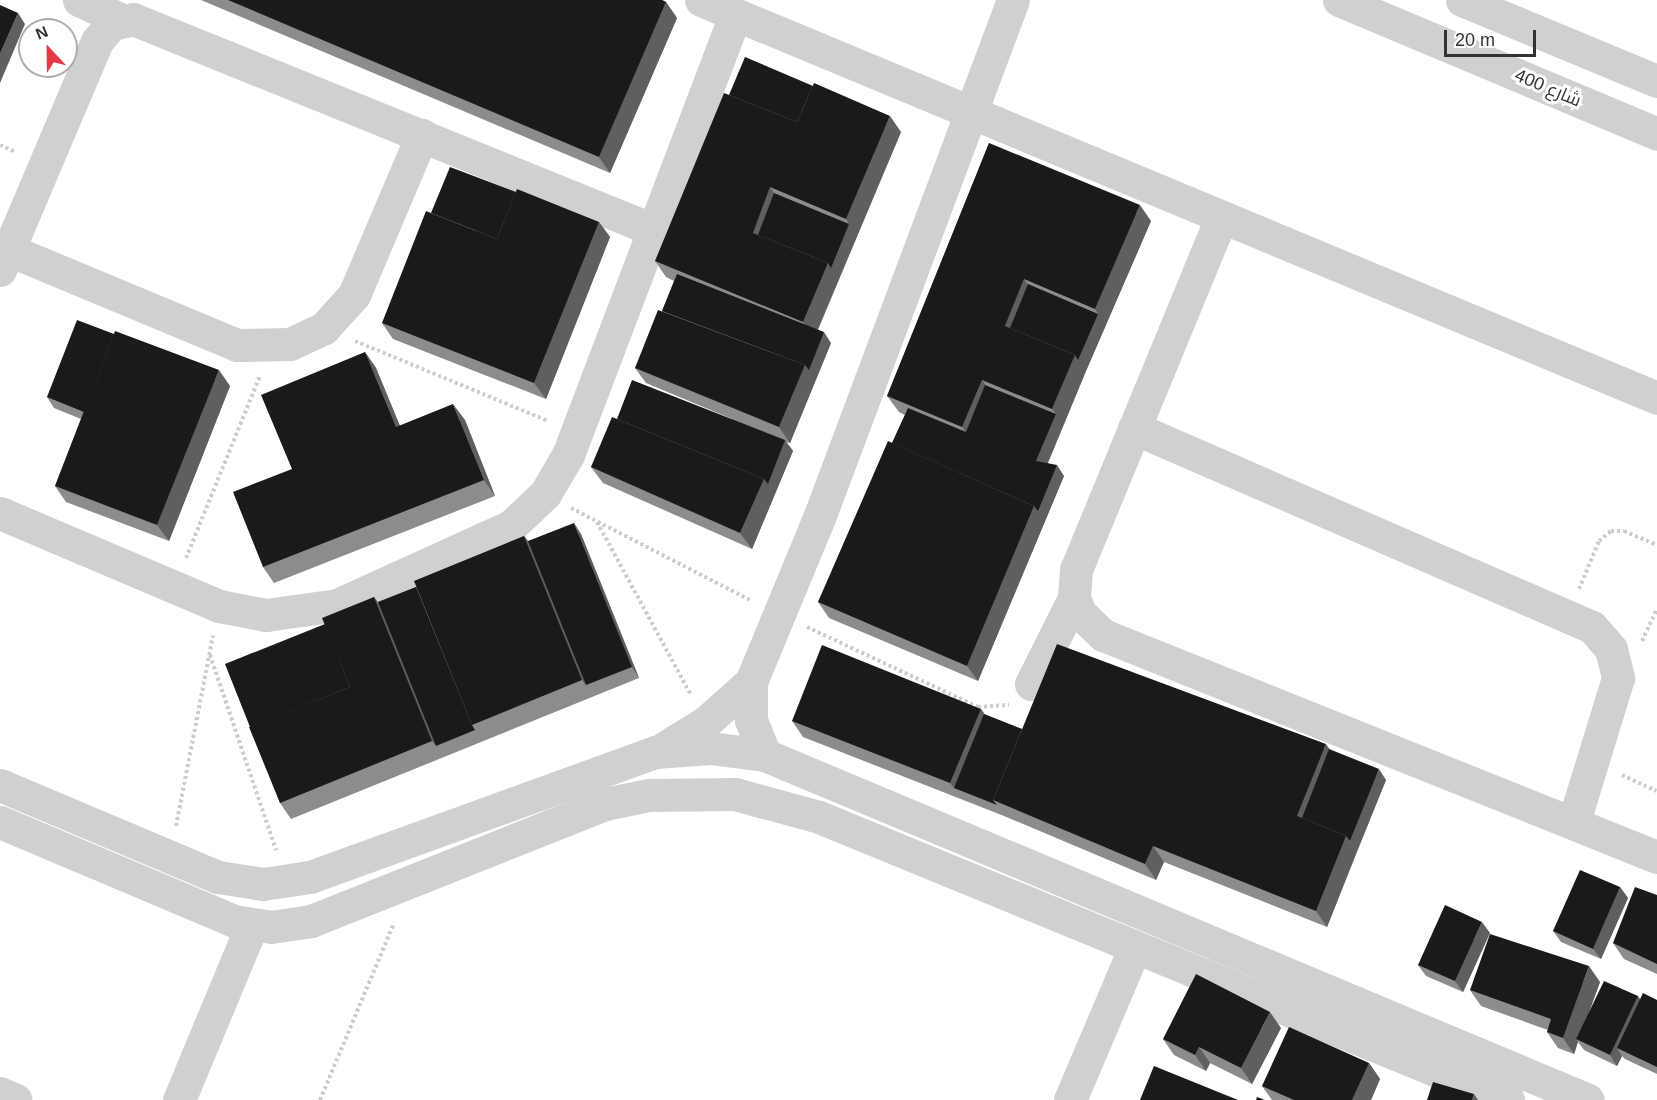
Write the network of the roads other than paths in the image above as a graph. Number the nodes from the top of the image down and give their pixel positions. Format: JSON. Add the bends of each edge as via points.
{"nodes":[{"id":1,"x":79,"y":0,"type":"edge"},
{"id":2,"x":701,"y":0,"type":"edge"},
{"id":3,"x":1013,"y":0,"type":"edge"},
{"id":4,"x":1339,"y":0,"type":"edge"},
{"id":5,"x":1462,"y":0,"type":"edge"},
{"id":6,"x":735,"y":15,"type":"junction"},
{"id":7,"x":122,"y":20,"type":"junction"},
{"id":8,"x":1657,"y":81,"type":"edge"},
{"id":9,"x":968,"y":114,"type":"junction"},
{"id":10,"x":1657,"y":134,"type":"edge"},
{"id":11,"x":422,"y":135,"type":"junction"},
{"id":12,"x":1221,"y":218,"type":"junction"},
{"id":13,"x":654,"y":230,"type":"junction"},
{"id":14,"x":4,"y":260,"type":"edge"},
{"id":15,"x":1657,"y":398,"type":"edge"},
{"id":16,"x":1134,"y":428,"type":"junction"},
{"id":17,"x":0,"y":513,"type":"edge"},
{"id":18,"x":1074,"y":598,"type":"junction"},
{"id":19,"x":751,"y":682,"type":"junction"},
{"id":20,"x":1031,"y":684,"type":"road end"},
{"id":21,"x":655,"y":753,"type":"junction"},
{"id":22,"x":765,"y":755,"type":"junction"},
{"id":23,"x":0,"y":785,"type":"edge"},
{"id":24,"x":501,"y":807,"type":"junction"},
{"id":25,"x":1574,"y":821,"type":"junction"},
{"id":26,"x":0,"y":822,"type":"edge"},
{"id":27,"x":510,"y":838,"type":"junction"},
{"id":28,"x":1657,"y":857,"type":"edge"},
{"id":29,"x":252,"y":925,"type":"junction"},
{"id":30,"x":1134,"y":949,"type":"junction"},
{"id":31,"x":1452,"y":1040,"type":"junction"},
{"id":32,"x":1440,"y":1069,"type":"junction"},
{"id":33,"x":0,"y":1094,"type":"edge"},
{"id":34,"x":16,"y":1100,"type":"edge"},
{"id":35,"x":179,"y":1100,"type":"edge"},
{"id":36,"x":1070,"y":1100,"type":"edge"},
{"id":37,"x":1508,"y":1100,"type":"edge"},
{"id":38,"x":1588,"y":1100,"type":"edge"}],
"edges":[{"from":1,"to":7,"type":"street"},
{"from":2,"to":6,"type":"street"},
{"from":3,"to":9,"type":"street"},
{"from":4,"to":10,"type":"street","name":"شارع 400"},
{"from":5,"to":8,"type":"street"},
{"from":6,"to":9,"type":"street"},
{"from":6,"to":13,"type":"street"},
{"from":7,"to":11,"type":"street","via":[[144,20]]},
{"from":7,"to":14,"type":"street","via":[[97,41]]},
{"from":9,"to":12,"type":"street"},
{"from":9,"to":19,"type":"street","via":[[780,615]]},
{"from":11,"to":13,"type":"street"},
{"from":11,"to":14,"type":"street","via":[[354,295],[324,328],[271,348],[237,345]]},
{"from":12,"to":15,"type":"street"},
{"from":12,"to":16,"type":"street"},
{"from":13,"to":17,"type":"street","via":[[576,432],[544,494],[491,538],[337,605],[290,615],[219,606]]},
{"from":16,"to":18,"type":"street","via":[[1076,569]]},
{"from":16,"to":25,"type":"street","via":[[1568,615],[1602,637],[1616,663],[1616,693]]},
{"from":18,"to":20,"type":"street"},
{"from":18,"to":25,"type":"street","via":[[1080,613],[1103,635]]},
{"from":19,"to":21,"type":"street","via":[[706,722]]},
{"from":19,"to":22,"type":"street","via":[[751,720]]},
{"from":21,"to":22,"type":"street","via":[[710,748]]},
{"from":21,"to":24,"type":"street"},
{"from":22,"to":31,"type":"street"},
{"from":23,"to":24,"type":"street","via":[[240,882],[287,882]]},
{"from":24,"to":27,"type":"street"},
{"from":25,"to":28,"type":"street"},
{"from":26,"to":29,"type":"street"},
{"from":27,"to":29,"type":"street","via":[[311,921]]},
{"from":27,"to":30,"type":"street","via":[[606,804],[649,795],[735,795],[819,817]]},
{"from":29,"to":35,"type":"street"},
{"from":30,"to":32,"type":"street"},
{"from":30,"to":36,"type":"street"},
{"from":31,"to":32,"type":"street"},
{"from":31,"to":38,"type":"street"},
{"from":32,"to":37,"type":"street"},
{"from":33,"to":34,"type":"street"}]}
